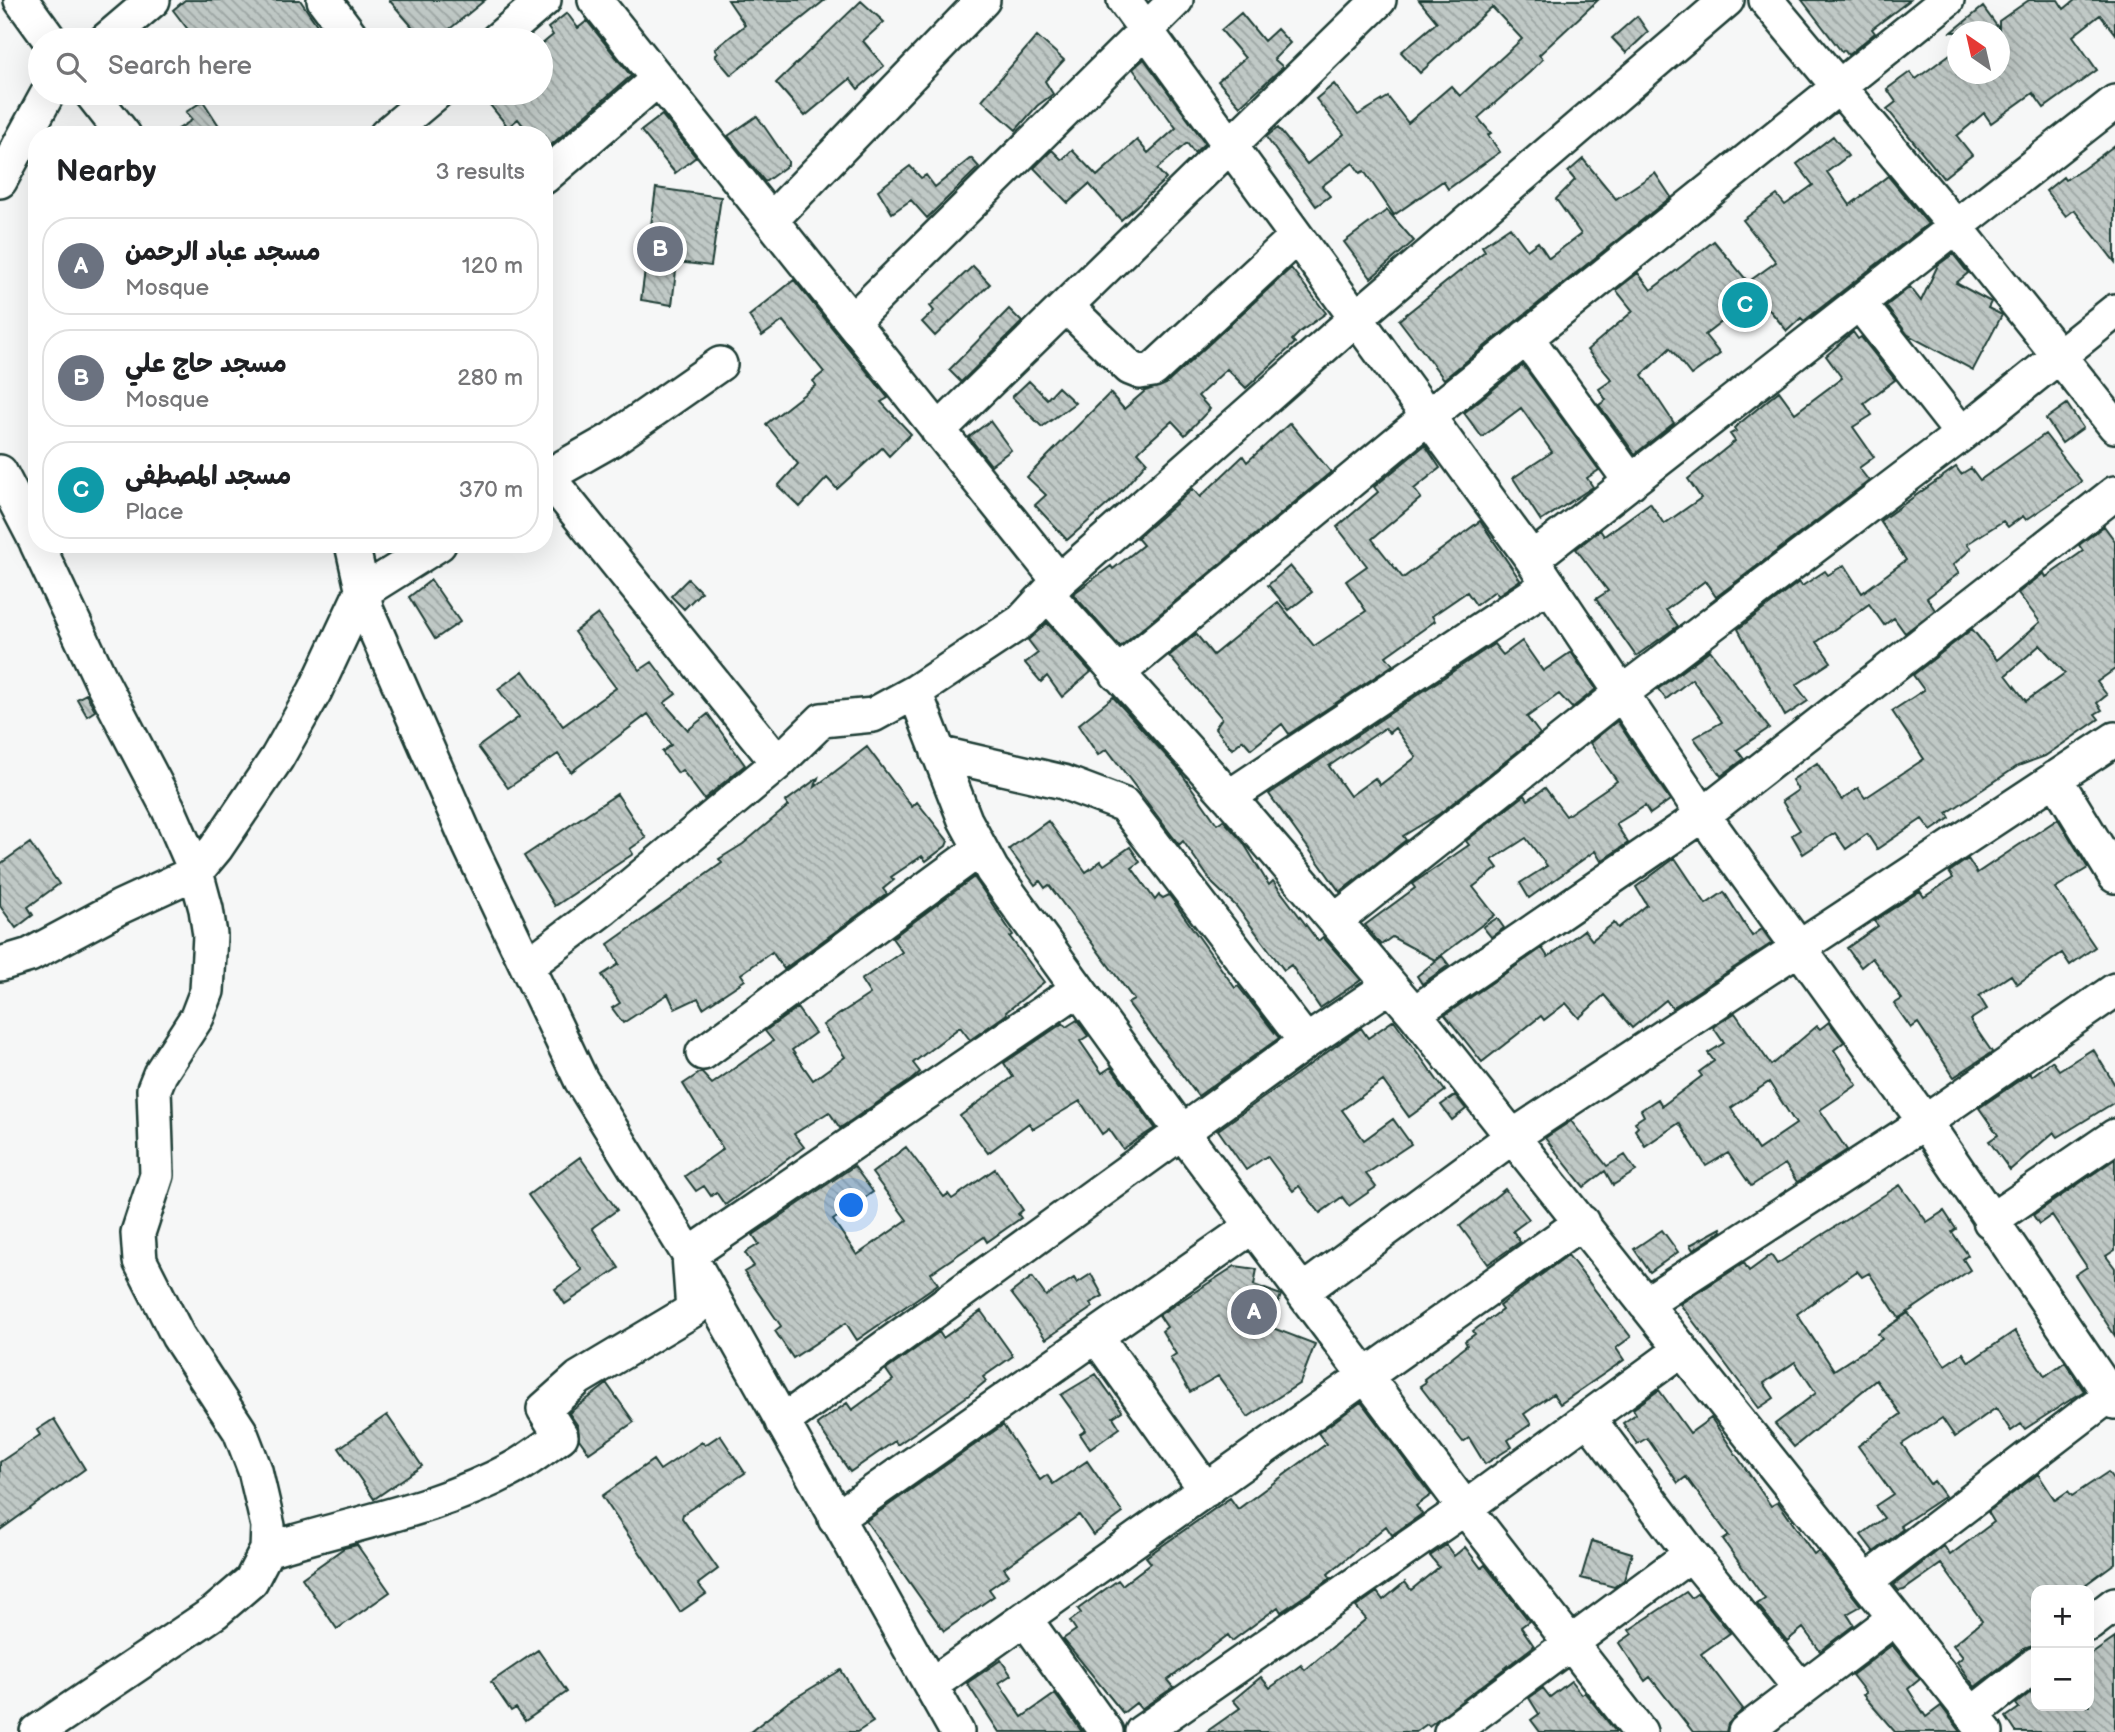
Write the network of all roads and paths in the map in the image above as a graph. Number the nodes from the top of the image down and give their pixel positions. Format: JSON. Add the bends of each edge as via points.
{"nodes":[{"id":1,"x":21,"y":0,"type":"edge"},
{"id":2,"x":153,"y":0,"type":"edge"},
{"id":3,"x":324,"y":0,"type":"edge"},
{"id":4,"x":544,"y":0,"type":"edge"},
{"id":5,"x":595,"y":0,"type":"edge"},
{"id":6,"x":983,"y":0,"type":"edge"},
{"id":7,"x":1124,"y":0,"type":"edge"},
{"id":8,"x":1176,"y":0,"type":"edge"},
{"id":9,"x":1379,"y":0,"type":"edge"},
{"id":10,"x":1727,"y":0,"type":"edge"},
{"id":11,"x":1766,"y":0,"type":"edge"},
{"id":12,"x":1947,"y":0,"type":"edge"},
{"id":13,"x":41,"y":28,"type":"edge"},
{"id":14,"x":120,"y":28,"type":"edge"},
{"id":15,"x":345,"y":28,"type":"edge"},
{"id":16,"x":511,"y":28,"type":"edge"},
{"id":17,"x":1145,"y":30,"type":"junction"},
{"id":18,"x":658,"y":79,"type":"junction"},
{"id":19,"x":1839,"y":87,"type":"junction"},
{"id":20,"x":2115,"y":102,"type":"edge"},
{"id":21,"x":41,"y":105,"type":"edge"},
{"id":22,"x":100,"y":105,"type":"edge"},
{"id":23,"x":413,"y":105,"type":"edge"},
{"id":24,"x":396,"y":114,"type":"edge"},
{"id":25,"x":30,"y":126,"type":"edge"},
{"id":26,"x":117,"y":126,"type":"edge"},
{"id":27,"x":28,"y":130,"type":"edge"},
{"id":28,"x":1230,"y":146,"type":"junction"},
{"id":29,"x":553,"y":169,"type":"edge"},
{"id":30,"x":0,"y":181,"type":"edge"},
{"id":31,"x":772,"y":219,"type":"junction"},
{"id":32,"x":1956,"y":227,"type":"junction"},
{"id":33,"x":1296,"y":237,"type":"junction"},
{"id":34,"x":1860,"y":304,"type":"junction"},
{"id":35,"x":1066,"y":306,"type":"junction"},
{"id":36,"x":2115,"y":311,"type":"edge"},
{"id":37,"x":1355,"y":318,"type":"junction"},
{"id":38,"x":852,"y":321,"type":"junction"},
{"id":39,"x":1526,"y":337,"type":"junction"},
{"id":40,"x":2059,"y":355,"type":"junction"},
{"id":41,"x":720,"y":364,"type":"dead end"},
{"id":42,"x":1429,"y":416,"type":"junction"},
{"id":43,"x":2115,"y":426,"type":"edge"},
{"id":44,"x":938,"y":431,"type":"junction"},
{"id":45,"x":1962,"y":434,"type":"junction"},
{"id":46,"x":0,"y":472,"type":"edge"},
{"id":47,"x":553,"y":473,"type":"edge"},
{"id":48,"x":1630,"y":482,"type":"junction"},
{"id":49,"x":553,"y":487,"type":"edge"},
{"id":50,"x":2111,"y":505,"type":"edge"},
{"id":51,"x":28,"y":526,"type":"edge"},
{"id":52,"x":41,"y":553,"type":"edge"},
{"id":53,"x":354,"y":553,"type":"edge"},
{"id":54,"x":425,"y":553,"type":"edge"},
{"id":55,"x":1540,"y":571,"type":"junction"},
{"id":56,"x":1053,"y":588,"type":"junction"},
{"id":57,"x":361,"y":593,"type":"junction"},
{"id":58,"x":1117,"y":674,"type":"junction"},
{"id":59,"x":915,"y":692,"type":"junction"},
{"id":60,"x":1623,"y":692,"type":"junction"},
{"id":61,"x":2115,"y":739,"type":"edge"},
{"id":62,"x":938,"y":753,"type":"junction"},
{"id":63,"x":778,"y":763,"type":"junction"},
{"id":64,"x":2055,"y":778,"type":"junction"},
{"id":65,"x":1229,"y":797,"type":"junction"},
{"id":66,"x":1703,"y":815,"type":"junction"},
{"id":67,"x":980,"y":849,"type":"junction"},
{"id":68,"x":196,"y":872,"type":"junction"},
{"id":69,"x":2115,"y":876,"type":"edge"},
{"id":70,"x":1335,"y":921,"type":"junction"},
{"id":71,"x":1798,"y":946,"type":"junction"},
{"id":72,"x":0,"y":964,"type":"edge"},
{"id":73,"x":527,"y":967,"type":"junction"},
{"id":74,"x":1389,"y":986,"type":"junction"},
{"id":75,"x":1078,"y":989,"type":"junction"},
{"id":76,"x":2115,"y":990,"type":"edge"},
{"id":77,"x":1414,"y":1013,"type":"junction"},
{"id":78,"x":1306,"y":1042,"type":"junction"},
{"id":79,"x":703,"y":1053,"type":"dead end"},
{"id":80,"x":1924,"y":1122,"type":"junction"},
{"id":81,"x":1182,"y":1132,"type":"junction"},
{"id":82,"x":2115,"y":1136,"type":"edge"},
{"id":83,"x":1512,"y":1137,"type":"junction"},
{"id":84,"x":1990,"y":1221,"type":"junction"},
{"id":85,"x":1582,"y":1222,"type":"junction"},
{"id":86,"x":1253,"y":1226,"type":"junction"},
{"id":87,"x":689,"y":1255,"type":"junction"},
{"id":88,"x":1303,"y":1291,"type":"junction"},
{"id":89,"x":1645,"y":1304,"type":"junction"},
{"id":90,"x":1097,"y":1337,"type":"junction"},
{"id":91,"x":1681,"y":1350,"type":"junction"},
{"id":92,"x":1366,"y":1374,"type":"junction"},
{"id":93,"x":2113,"y":1396,"type":"edge"},
{"id":94,"x":1588,"y":1418,"type":"junction"},
{"id":95,"x":782,"y":1422,"type":"junction"},
{"id":96,"x":1206,"y":1490,"type":"junction"},
{"id":97,"x":1465,"y":1508,"type":"junction"},
{"id":98,"x":835,"y":1519,"type":"junction"},
{"id":99,"x":267,"y":1550,"type":"junction"},
{"id":100,"x":1691,"y":1554,"type":"junction"},
{"id":101,"x":1867,"y":1581,"type":"junction"},
{"id":102,"x":2115,"y":1604,"type":"edge"},
{"id":103,"x":1895,"y":1618,"type":"junction"},
{"id":104,"x":1025,"y":1619,"type":"junction"},
{"id":105,"x":2094,"y":1620,"type":"edge"},
{"id":106,"x":1572,"y":1643,"type":"junction"},
{"id":107,"x":2031,"y":1669,"type":"edge"},
{"id":108,"x":931,"y":1685,"type":"junction"},
{"id":109,"x":1801,"y":1689,"type":"junction"},
{"id":110,"x":1979,"y":1723,"type":"edge"},
{"id":111,"x":37,"y":1732,"type":"edge"},
{"id":112,"x":957,"y":1732,"type":"edge"},
{"id":113,"x":1106,"y":1732,"type":"edge"},
{"id":114,"x":1142,"y":1732,"type":"edge"},
{"id":115,"x":1451,"y":1732,"type":"edge"},
{"id":116,"x":1640,"y":1732,"type":"edge"},
{"id":117,"x":1745,"y":1732,"type":"edge"}],
"edges":[{"from":1,"to":13,"type":"street"},
{"from":2,"to":14,"type":"street"},
{"from":3,"to":15,"type":"street"},
{"from":4,"to":16,"type":"street"},
{"from":5,"to":18,"type":"street"},
{"from":6,"to":31,"type":"street"},
{"from":7,"to":17,"type":"street"},
{"from":8,"to":17,"type":"street"},
{"from":9,"to":28,"type":"street"},
{"from":10,"to":37,"type":"street"},
{"from":11,"to":19,"type":"street"},
{"from":12,"to":19,"type":"street"},
{"from":17,"to":28,"type":"street"},
{"from":17,"to":38,"type":"street"},
{"from":18,"to":29,"type":"street"},
{"from":18,"to":31,"type":"street"},
{"from":19,"to":32,"type":"street"},
{"from":19,"to":39,"type":"street"},
{"from":20,"to":32,"type":"street"},
{"from":21,"to":25,"type":"street"},
{"from":22,"to":26,"type":"street"},
{"from":23,"to":24,"type":"street"},
{"from":27,"to":30,"type":"street"},
{"from":28,"to":33,"type":"street"},
{"from":28,"to":35,"type":"street"},
{"from":31,"to":38,"type":"street"},
{"from":32,"to":34,"type":"street"},
{"from":32,"to":40,"type":"street"},
{"from":33,"to":35,"type":"street","via":[[1153,370],[1130,368]]},
{"from":33,"to":37,"type":"street"},
{"from":34,"to":45,"type":"street"},
{"from":34,"to":48,"type":"street"},
{"from":35,"to":44,"type":"street"},
{"from":36,"to":40,"type":"street"},
{"from":37,"to":42,"type":"street"},
{"from":37,"to":56,"type":"street"},
{"from":38,"to":44,"type":"street"},
{"from":39,"to":42,"type":"street"},
{"from":39,"to":48,"type":"street"},
{"from":40,"to":43,"type":"street"},
{"from":40,"to":45,"type":"street"},
{"from":41,"to":47,"type":"street","via":[[611,440]]},
{"from":42,"to":55,"type":"street"},
{"from":42,"to":58,"type":"street"},
{"from":44,"to":56,"type":"street"},
{"from":45,"to":60,"type":"street"},
{"from":46,"to":51,"type":"street"},
{"from":48,"to":55,"type":"street"},
{"from":49,"to":63,"type":"street"},
{"from":50,"to":66,"type":"street"},
{"from":52,"to":68,"type":"street"},
{"from":53,"to":57,"type":"street"},
{"from":54,"to":57,"type":"street"},
{"from":55,"to":60,"type":"street"},
{"from":55,"to":65,"type":"street"},
{"from":56,"to":58,"type":"street"},
{"from":56,"to":59,"type":"street","via":[[1021,621]]},
{"from":57,"to":68,"type":"street","via":[[277,758]]},
{"from":57,"to":73,"type":"street"},
{"from":58,"to":65,"type":"street"},
{"from":59,"to":62,"type":"street"},
{"from":59,"to":63,"type":"street","via":[[873,715],[822,720]]},
{"from":60,"to":66,"type":"street"},
{"from":60,"to":70,"type":"street"},
{"from":61,"to":64,"type":"street"},
{"from":62,"to":67,"type":"street"},
{"from":62,"to":78,"type":"street","via":[[1063,782],[1124,805]]},
{"from":63,"to":73,"type":"street"},
{"from":64,"to":69,"type":"street"},
{"from":64,"to":71,"type":"street"},
{"from":65,"to":70,"type":"street"},
{"from":66,"to":71,"type":"street"},
{"from":66,"to":77,"type":"street"},
{"from":67,"to":75,"type":"street"},
{"from":67,"to":79,"type":"street"},
{"from":68,"to":72,"type":"street","via":[[30,955]]},
{"from":68,"to":99,"type":"street","via":[[209,935],[207,991],[197,1017],[154,1089],[157,1175],[138,1233],[140,1261],[178,1336],[240,1431],[268,1526]]},
{"from":70,"to":74,"type":"street"},
{"from":71,"to":80,"type":"street"},
{"from":71,"to":83,"type":"street"},
{"from":73,"to":87,"type":"street","via":[[581,1080]]},
{"from":74,"to":77,"type":"street"},
{"from":74,"to":78,"type":"street"},
{"from":75,"to":81,"type":"street"},
{"from":75,"to":87,"type":"street"},
{"from":76,"to":80,"type":"street"},
{"from":77,"to":83,"type":"street"},
{"from":78,"to":81,"type":"street"},
{"from":80,"to":84,"type":"street"},
{"from":80,"to":89,"type":"street"},
{"from":81,"to":86,"type":"street"},
{"from":81,"to":95,"type":"street"},
{"from":82,"to":84,"type":"street"},
{"from":83,"to":85,"type":"street"},
{"from":83,"to":88,"type":"street"},
{"from":84,"to":93,"type":"street"},
{"from":85,"to":89,"type":"street"},
{"from":85,"to":92,"type":"street"},
{"from":86,"to":88,"type":"street"},
{"from":86,"to":90,"type":"street"},
{"from":87,"to":95,"type":"street"},
{"from":87,"to":99,"type":"street","via":[[693,1310],[579,1378],[544,1409],[561,1436],[512,1469],[462,1491]]},
{"from":88,"to":92,"type":"street"},
{"from":89,"to":91,"type":"street"},
{"from":90,"to":96,"type":"street"},
{"from":90,"to":98,"type":"street"},
{"from":91,"to":94,"type":"street"},
{"from":91,"to":101,"type":"street"},
{"from":92,"to":96,"type":"street"},
{"from":92,"to":97,"type":"street"},
{"from":93,"to":101,"type":"street"},
{"from":94,"to":97,"type":"street"},
{"from":94,"to":100,"type":"street"},
{"from":95,"to":98,"type":"street"},
{"from":96,"to":104,"type":"street"},
{"from":97,"to":106,"type":"street"},
{"from":97,"to":114,"type":"street"},
{"from":98,"to":108,"type":"street"},
{"from":99,"to":111,"type":"street","via":[[251,1581],[215,1612]]},
{"from":100,"to":106,"type":"street"},
{"from":100,"to":109,"type":"street"},
{"from":101,"to":103,"type":"street"},
{"from":102,"to":105,"type":"street"},
{"from":103,"to":109,"type":"street"},
{"from":103,"to":110,"type":"street"},
{"from":104,"to":108,"type":"street"},
{"from":104,"to":113,"type":"street"},
{"from":106,"to":115,"type":"street"},
{"from":106,"to":116,"type":"street"},
{"from":107,"to":110,"type":"street"},
{"from":108,"to":112,"type":"street"},
{"from":109,"to":117,"type":"street"}]}
